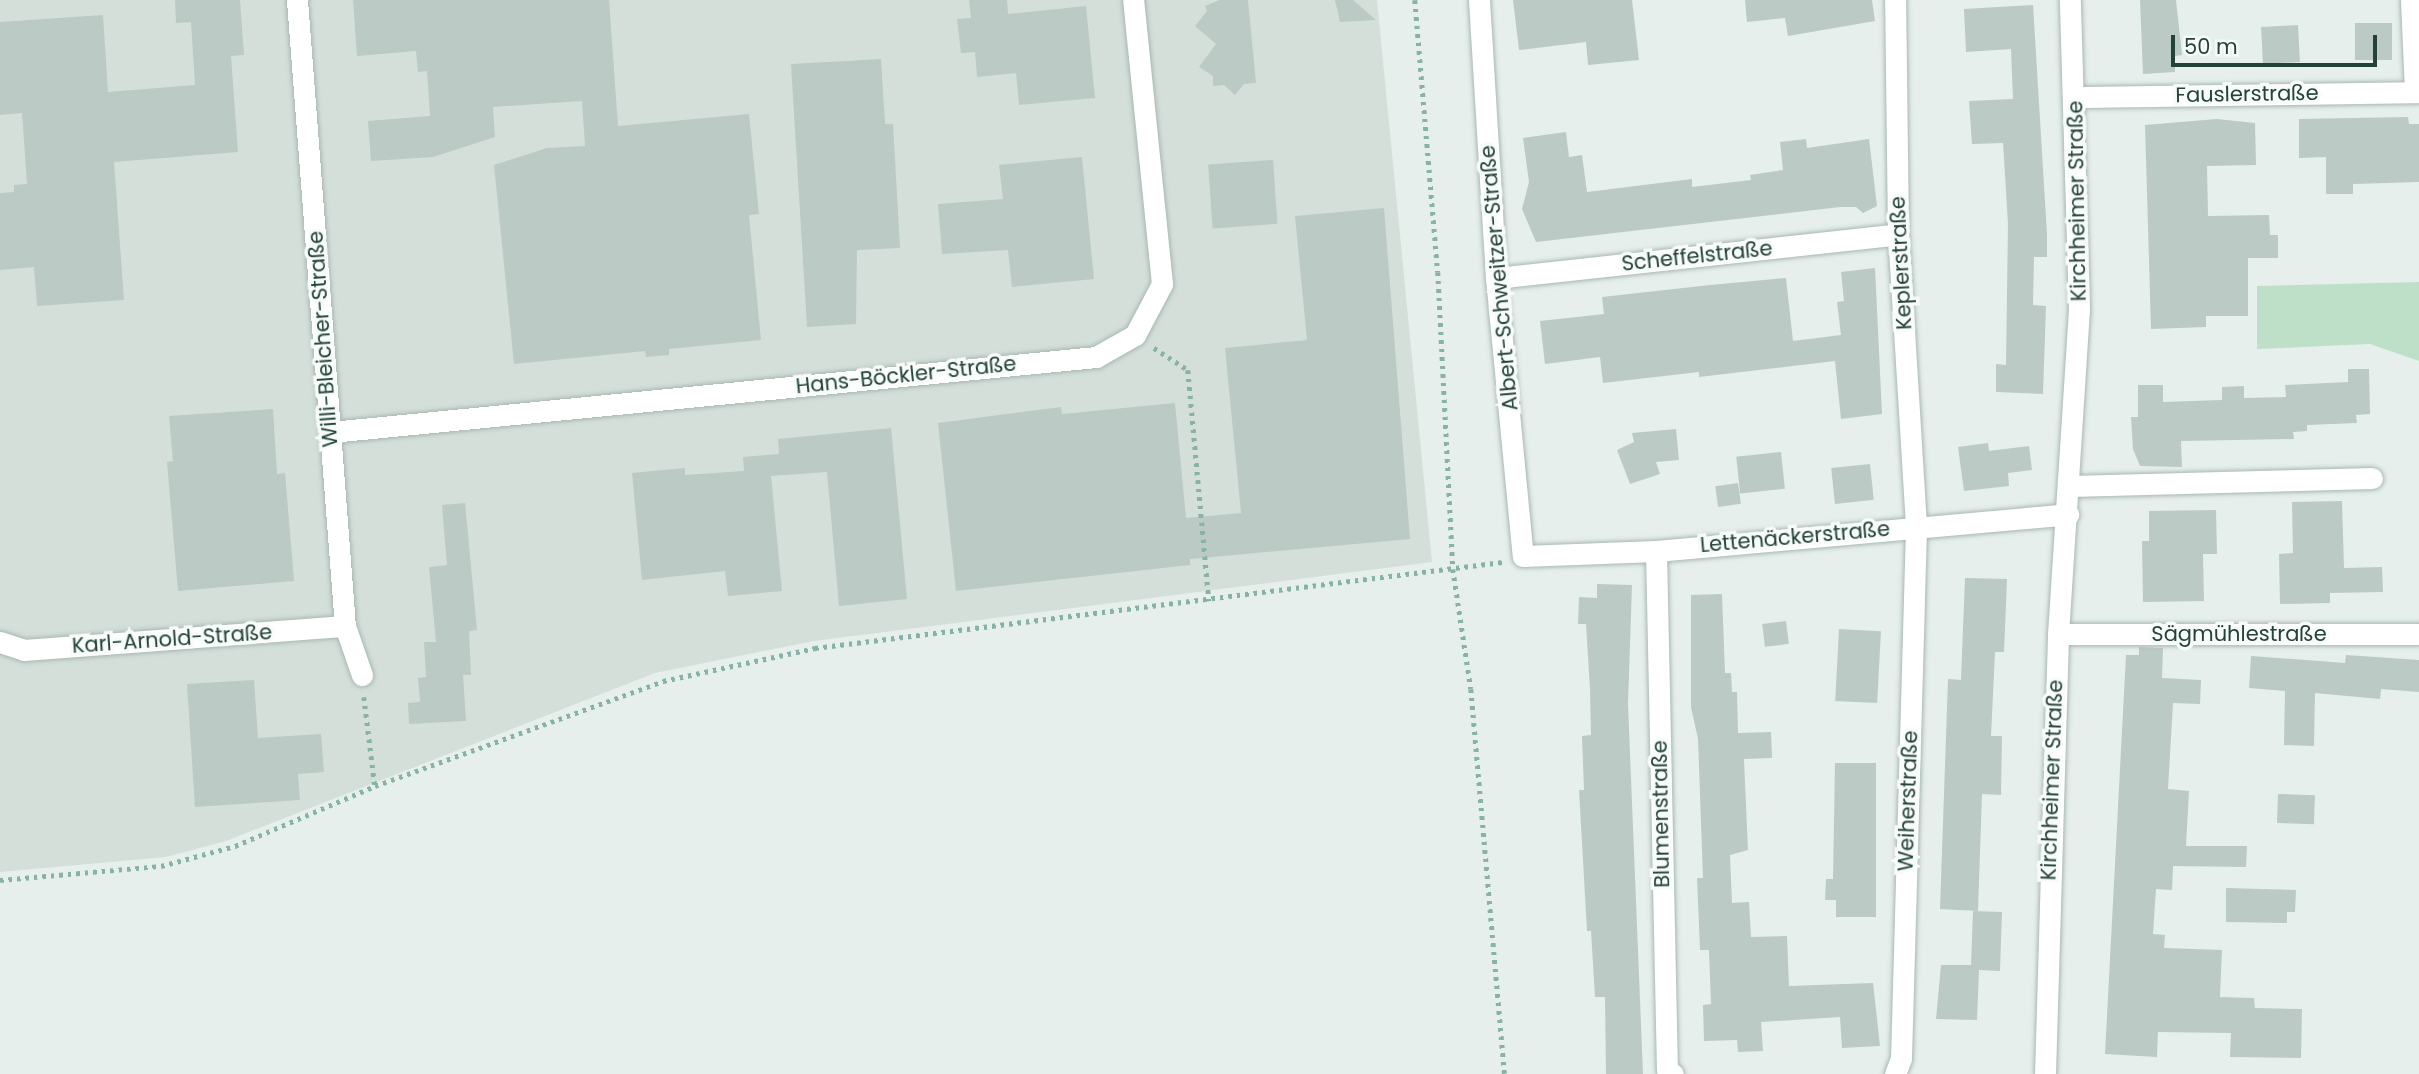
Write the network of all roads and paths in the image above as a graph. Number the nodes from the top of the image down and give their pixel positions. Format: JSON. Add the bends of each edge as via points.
{"nodes":[{"id":1,"x":297,"y":0,"type":"edge"},
{"id":2,"x":1133,"y":0,"type":"edge"},
{"id":3,"x":1415,"y":0,"type":"edge"},
{"id":4,"x":1479,"y":0,"type":"edge"},
{"id":5,"x":1895,"y":0,"type":"edge"},
{"id":6,"x":2070,"y":0,"type":"edge"},
{"id":7,"x":2410,"y":0,"type":"edge"},
{"id":8,"x":2417,"y":92,"type":"edge"},
{"id":9,"x":2076,"y":97,"type":"junction"},
{"id":10,"x":1898,"y":234,"type":"junction"},
{"id":11,"x":1496,"y":278,"type":"junction"},
{"id":12,"x":1135,"y":335,"type":"junction"},
{"id":13,"x":331,"y":432,"type":"junction"},
{"id":14,"x":2372,"y":478,"type":"dead end"},
{"id":15,"x":2071,"y":486,"type":"junction"},
{"id":16,"x":2068,"y":514,"type":"junction"},
{"id":17,"x":1916,"y":526,"type":"junction"},
{"id":18,"x":1656,"y":551,"type":"junction"},
{"id":19,"x":1523,"y":556,"type":"junction"},
{"id":20,"x":1453,"y":569,"type":"junction"},
{"id":21,"x":1209,"y":601,"type":"junction"},
{"id":22,"x":345,"y":626,"type":"junction"},
{"id":23,"x":2058,"y":634,"type":"junction"},
{"id":24,"x":2419,"y":634,"type":"edge"},
{"id":25,"x":0,"y":642,"type":"edge"},
{"id":26,"x":362,"y":676,"type":"joint"},
{"id":27,"x":374,"y":786,"type":"junction"},
{"id":28,"x":0,"y":880,"type":"edge"},
{"id":29,"x":1505,"y":1074,"type":"edge"},
{"id":30,"x":1673,"y":1074,"type":"edge"},
{"id":31,"x":1895,"y":1074,"type":"edge"},
{"id":32,"x":2045,"y":1074,"type":"edge"}],
"edges":[{"from":1,"to":13,"type":"street","name":"Willi-Bleicher-Straße"},
{"from":2,"to":12,"type":"street","via":[[1162,284]]},
{"from":3,"to":20,"type":"path","via":[[1438,272]]},
{"from":4,"to":11,"type":"street","name":"Albert-Schweitzer-Straße"},
{"from":5,"to":10,"type":"street","name":"Keplerstraße"},
{"from":6,"to":9,"type":"street","name":"Kirchheimer Straße"},
{"from":7,"to":8,"type":"street"},
{"from":8,"to":9,"type":"street","name":"Fauslerstraße"},
{"from":9,"to":15,"type":"street","name":"Kirchheimer Straße","via":[[2079,309]]},
{"from":10,"to":11,"type":"street","name":"Scheffelstraße"},
{"from":10,"to":17,"type":"street","name":"Keplerstraße"},
{"from":11,"to":19,"type":"street","name":"Albert-Schweitzer-Straße"},
{"from":12,"to":13,"type":"street","name":"Hans-Böckler-Straße","via":[[1096,357]]},
{"from":12,"to":21,"type":"path","via":[[1188,370]]},
{"from":13,"to":22,"type":"street","name":"Willi-Bleicher-Straße"},
{"from":14,"to":15,"type":"street"},
{"from":15,"to":16,"type":"street","name":"Kirchheimer Straße"},
{"from":16,"to":17,"type":"street","name":"Lettenäckerstraße"},
{"from":16,"to":23,"type":"street","name":"Kirchheimer Straße"},
{"from":17,"to":18,"type":"street","name":"Lettenäckerstraße"},
{"from":17,"to":31,"type":"street","name":"Weiherstraße","via":[[1902,1044]]},
{"from":18,"to":19,"type":"street","name":"Lettenäckerstraße"},
{"from":18,"to":30,"type":"street","name":"Blumenstraße","via":[[1667,1070]]},
{"from":19,"to":20,"type":"path"},
{"from":20,"to":21,"type":"path"},
{"from":20,"to":29,"type":"path","via":[[1471,689]]},
{"from":21,"to":27,"type":"path","via":[[815,648],[675,678]]},
{"from":22,"to":25,"type":"street","name":"Karl-Arnold-Straße","via":[[24,650]]},
{"from":22,"to":26,"type":"street","name":"Willi-Bleicher-Straße"},
{"from":23,"to":24,"type":"street","name":"Sägmühlestraße"},
{"from":23,"to":32,"type":"street","name":"Kirchheimer Straße"},
{"from":26,"to":27,"type":"path"},
{"from":27,"to":28,"type":"path","via":[[235,846],[161,866]]}]}
